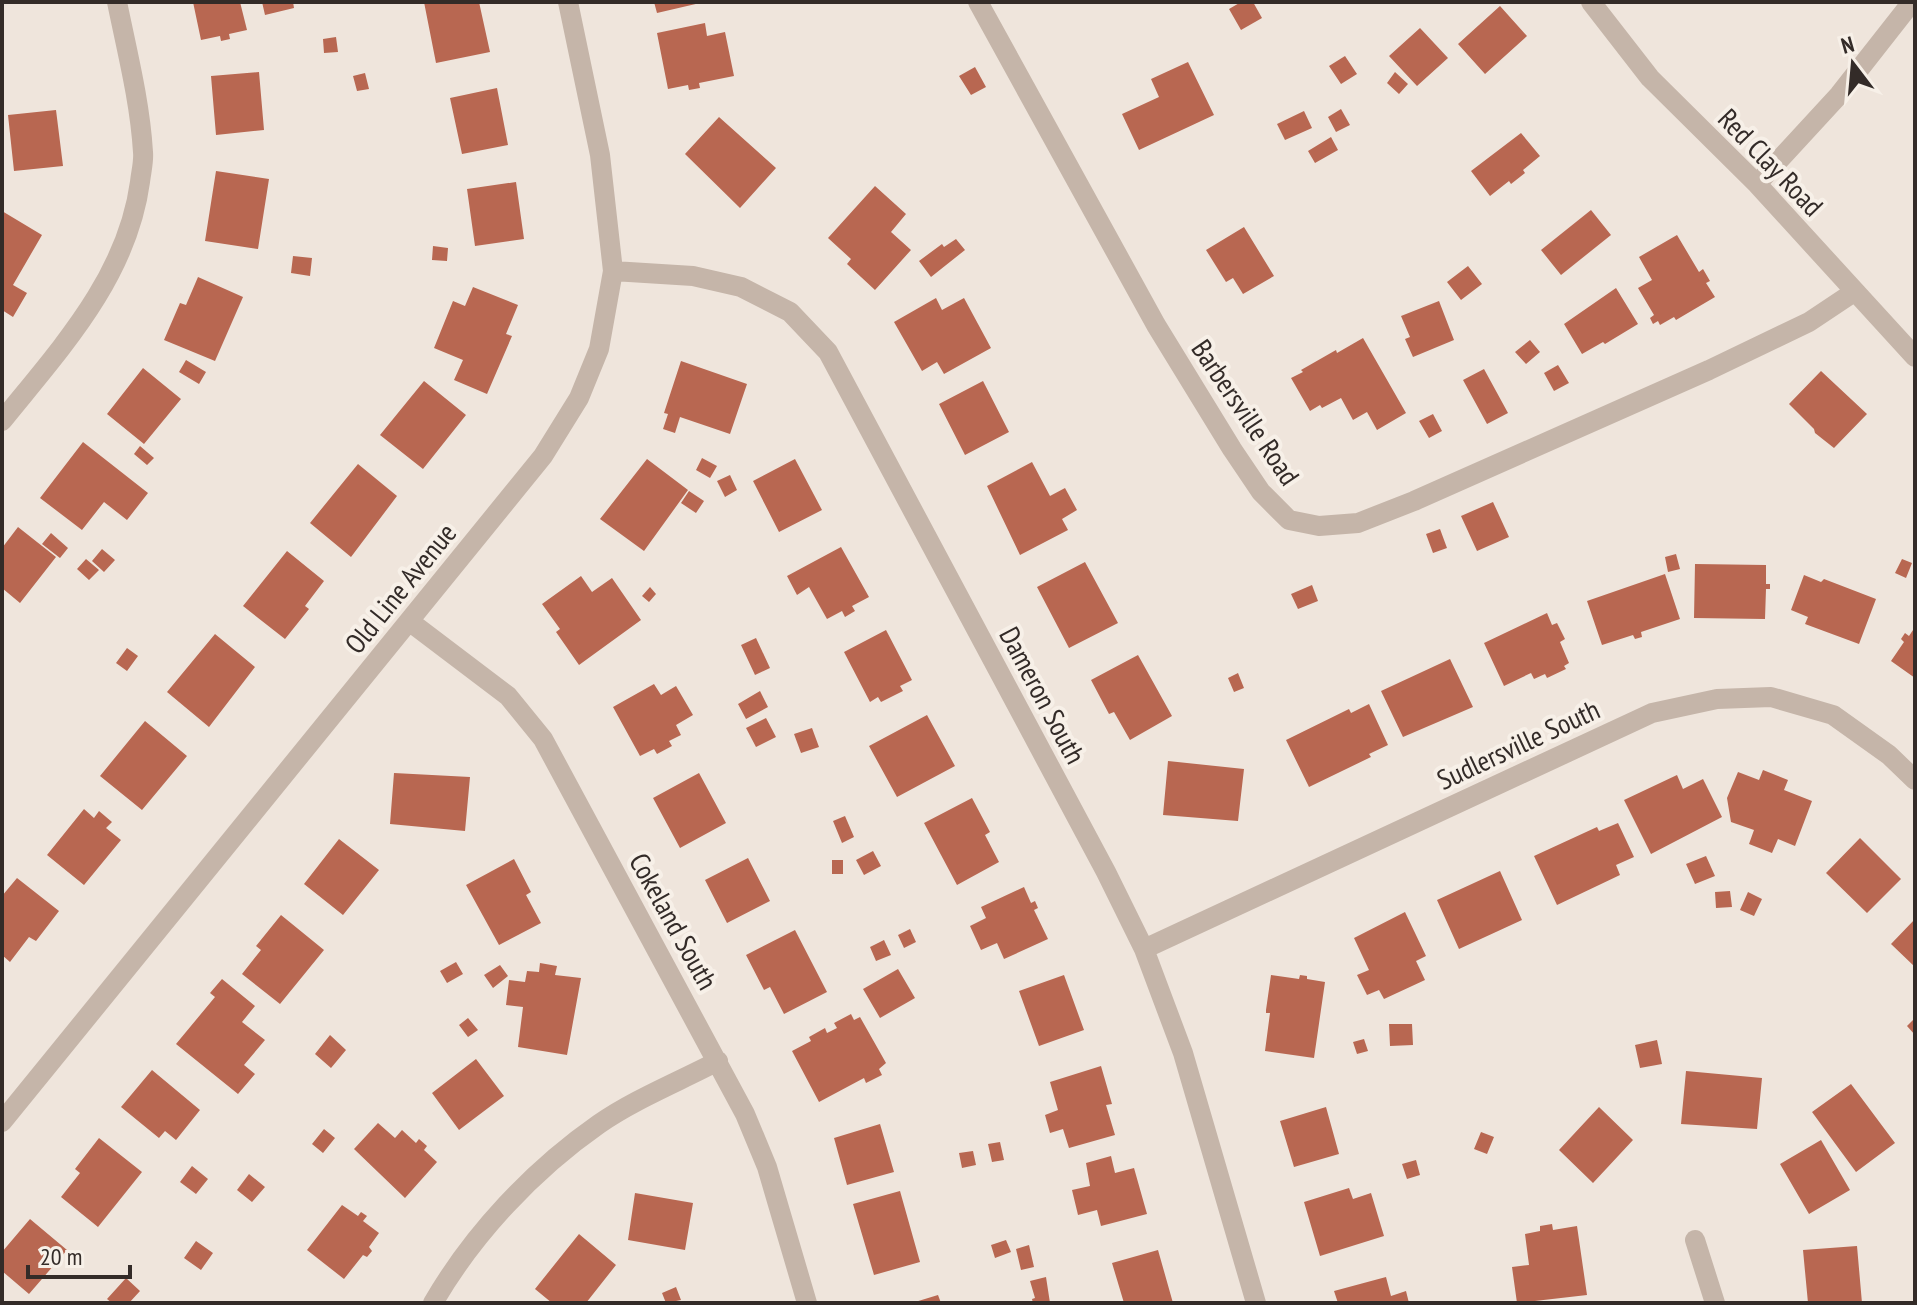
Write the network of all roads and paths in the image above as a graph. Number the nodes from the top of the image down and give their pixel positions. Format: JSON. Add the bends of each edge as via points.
{"nodes":[{"id":1,"x":117,"y":2,"type":"edge"},
{"id":2,"x":568,"y":2,"type":"edge"},
{"id":3,"x":978,"y":2,"type":"edge"},
{"id":4,"x":1591,"y":2,"type":"edge"},
{"id":5,"x":1912,"y":2,"type":"edge"},
{"id":6,"x":1757,"y":184,"type":"junction"},
{"id":7,"x":613,"y":271,"type":"junction"},
{"id":8,"x":1854,"y":292,"type":"junction"},
{"id":9,"x":1915,"y":357,"type":"edge"},
{"id":10,"x":2,"y":421,"type":"edge"},
{"id":11,"x":409,"y":621,"type":"junction"},
{"id":12,"x":1915,"y":780,"type":"edge"},
{"id":13,"x":1144,"y":949,"type":"junction"},
{"id":14,"x":718,"y":1061,"type":"junction"},
{"id":15,"x":2,"y":1122,"type":"edge"},
{"id":16,"x":1695,"y":1240,"type":"dead end"},
{"id":17,"x":433,"y":1303,"type":"edge"},
{"id":18,"x":807,"y":1303,"type":"edge"},
{"id":19,"x":1256,"y":1303,"type":"edge"},
{"id":20,"x":1715,"y":1303,"type":"edge"}],
"edges":[{"from":1,"to":10,"type":"street","via":[[143,155],[136,211],[111,273],[85,318]]},
{"from":2,"to":7,"type":"street","name":"Old Line Avenue","via":[[600,155]]},
{"from":3,"to":8,"type":"street","name":"Barbersville Road","via":[[1163,338],[1261,492],[1289,520],[1319,526],[1358,523],[1414,501],[1709,370],[1809,322]]},
{"from":4,"to":6,"type":"street","name":"Red Clay Road","via":[[1650,78]]},
{"from":5,"to":6,"type":"street","via":[[1839,95]]},
{"from":6,"to":8,"type":"street","name":"Red Clay Road"},
{"from":7,"to":11,"type":"street","name":"Old Line Avenue","via":[[599,349],[579,398],[543,456]]},
{"from":7,"to":13,"type":"street","name":"Dameron South","via":[[693,276],[741,287],[790,312],[828,352]]},
{"from":8,"to":9,"type":"street","name":"Red Clay Road"},
{"from":11,"to":14,"type":"street","name":"Cokeland South","via":[[508,696],[543,739]]},
{"from":11,"to":15,"type":"street","name":"Old Line Avenue"},
{"from":12,"to":13,"type":"street","name":"Sudlersville South","via":[[1833,715],[1771,697],[1717,699],[1652,713]]},
{"from":13,"to":19,"type":"street","name":"Dameron South","via":[[1183,1053]]},
{"from":14,"to":17,"type":"street","via":[[600,1123],[536,1174],[455,1266]]},
{"from":14,"to":18,"type":"street","name":"Cokeland South","via":[[767,1167]]},
{"from":16,"to":20,"type":"street"}]}
